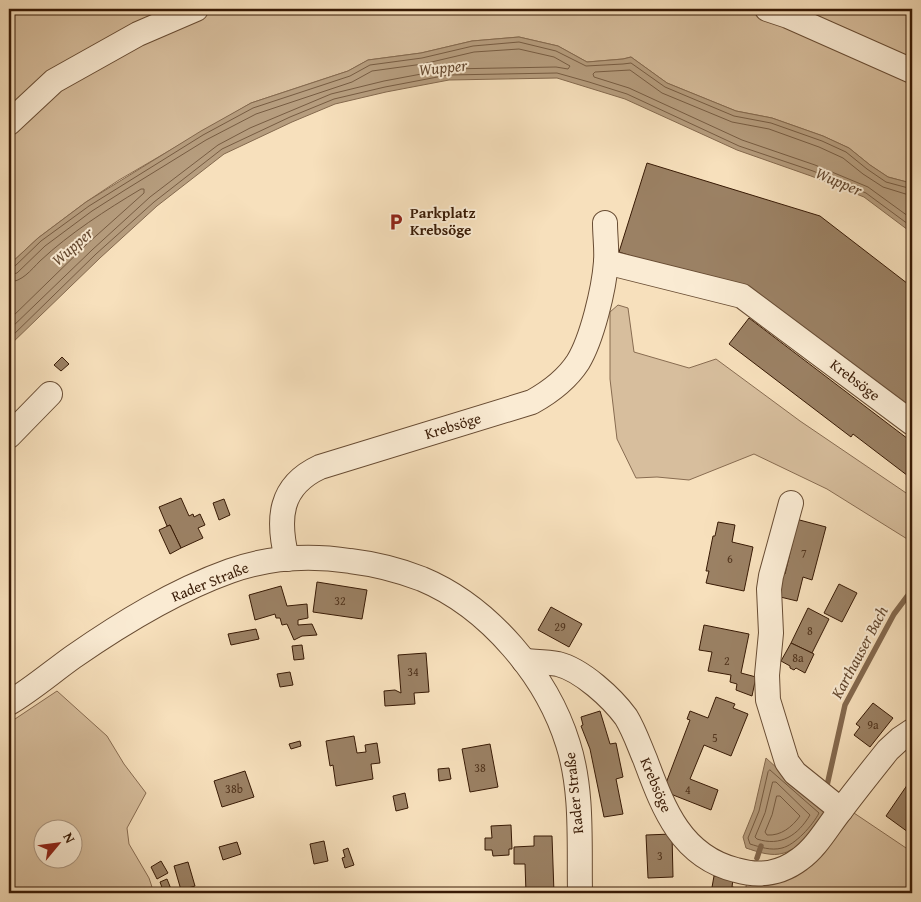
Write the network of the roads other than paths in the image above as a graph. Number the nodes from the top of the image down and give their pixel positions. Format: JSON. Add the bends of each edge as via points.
{"nodes":[{"id":1,"x":196,"y":9,"type":"edge"},
{"id":2,"x":767,"y":9,"type":"edge"},
{"id":3,"x":912,"y":72,"type":"edge"},
{"id":4,"x":9,"y":123,"type":"edge"},
{"id":5,"x":605,"y":223,"type":"dead end"},
{"id":6,"x":606,"y":262,"type":"junction"},
{"id":7,"x":50,"y":394,"type":"dead end"},
{"id":8,"x":912,"y":423,"type":"edge"},
{"id":9,"x":9,"y":436,"type":"edge"},
{"id":10,"x":791,"y":503,"type":"dead end"},
{"id":11,"x":287,"y":559,"type":"junction"},
{"id":12,"x":524,"y":661,"type":"junction"},
{"id":13,"x":10,"y":698,"type":"edge"},
{"id":14,"x":912,"y":732,"type":"edge"},
{"id":15,"x":841,"y":810,"type":"junction"},
{"id":16,"x":580,"y":893,"type":"edge"}],
"edges":[{"from":1,"to":4,"type":"street","via":[[138,34],[54,81]]},
{"from":2,"to":3,"type":"street"},
{"from":5,"to":6,"type":"street","name":"Krebsöge"},
{"from":6,"to":8,"type":"street","name":"Krebsöge","via":[[742,296]]},
{"from":6,"to":11,"type":"street","name":"Krebsöge","via":[[590,336],[578,361],[558,385],[532,402],[312,471],[297,483],[286,499],[282,538]]},
{"from":7,"to":9,"type":"street"},
{"from":10,"to":15,"type":"street","via":[[770,576],[772,633],[768,700],[787,762],[795,773]]},
{"from":11,"to":12,"type":"street","name":"Rader Straße","via":[[325,558],[371,564],[424,580],[484,619]]},
{"from":11,"to":13,"type":"street","name":"Rader Straße","via":[[232,570],[161,602]]},
{"from":12,"to":15,"type":"street","name":"Krebsöge","via":[[565,667],[614,702],[632,728],[669,816],[689,843],[714,862],[729,869],[757,874],[783,869],[811,850]]},
{"from":12,"to":16,"type":"street","name":"Rader Straße","via":[[560,722],[571,757],[578,812]]},
{"from":14,"to":15,"type":"street","name":"Krebsöge","via":[[888,750]]}]}
